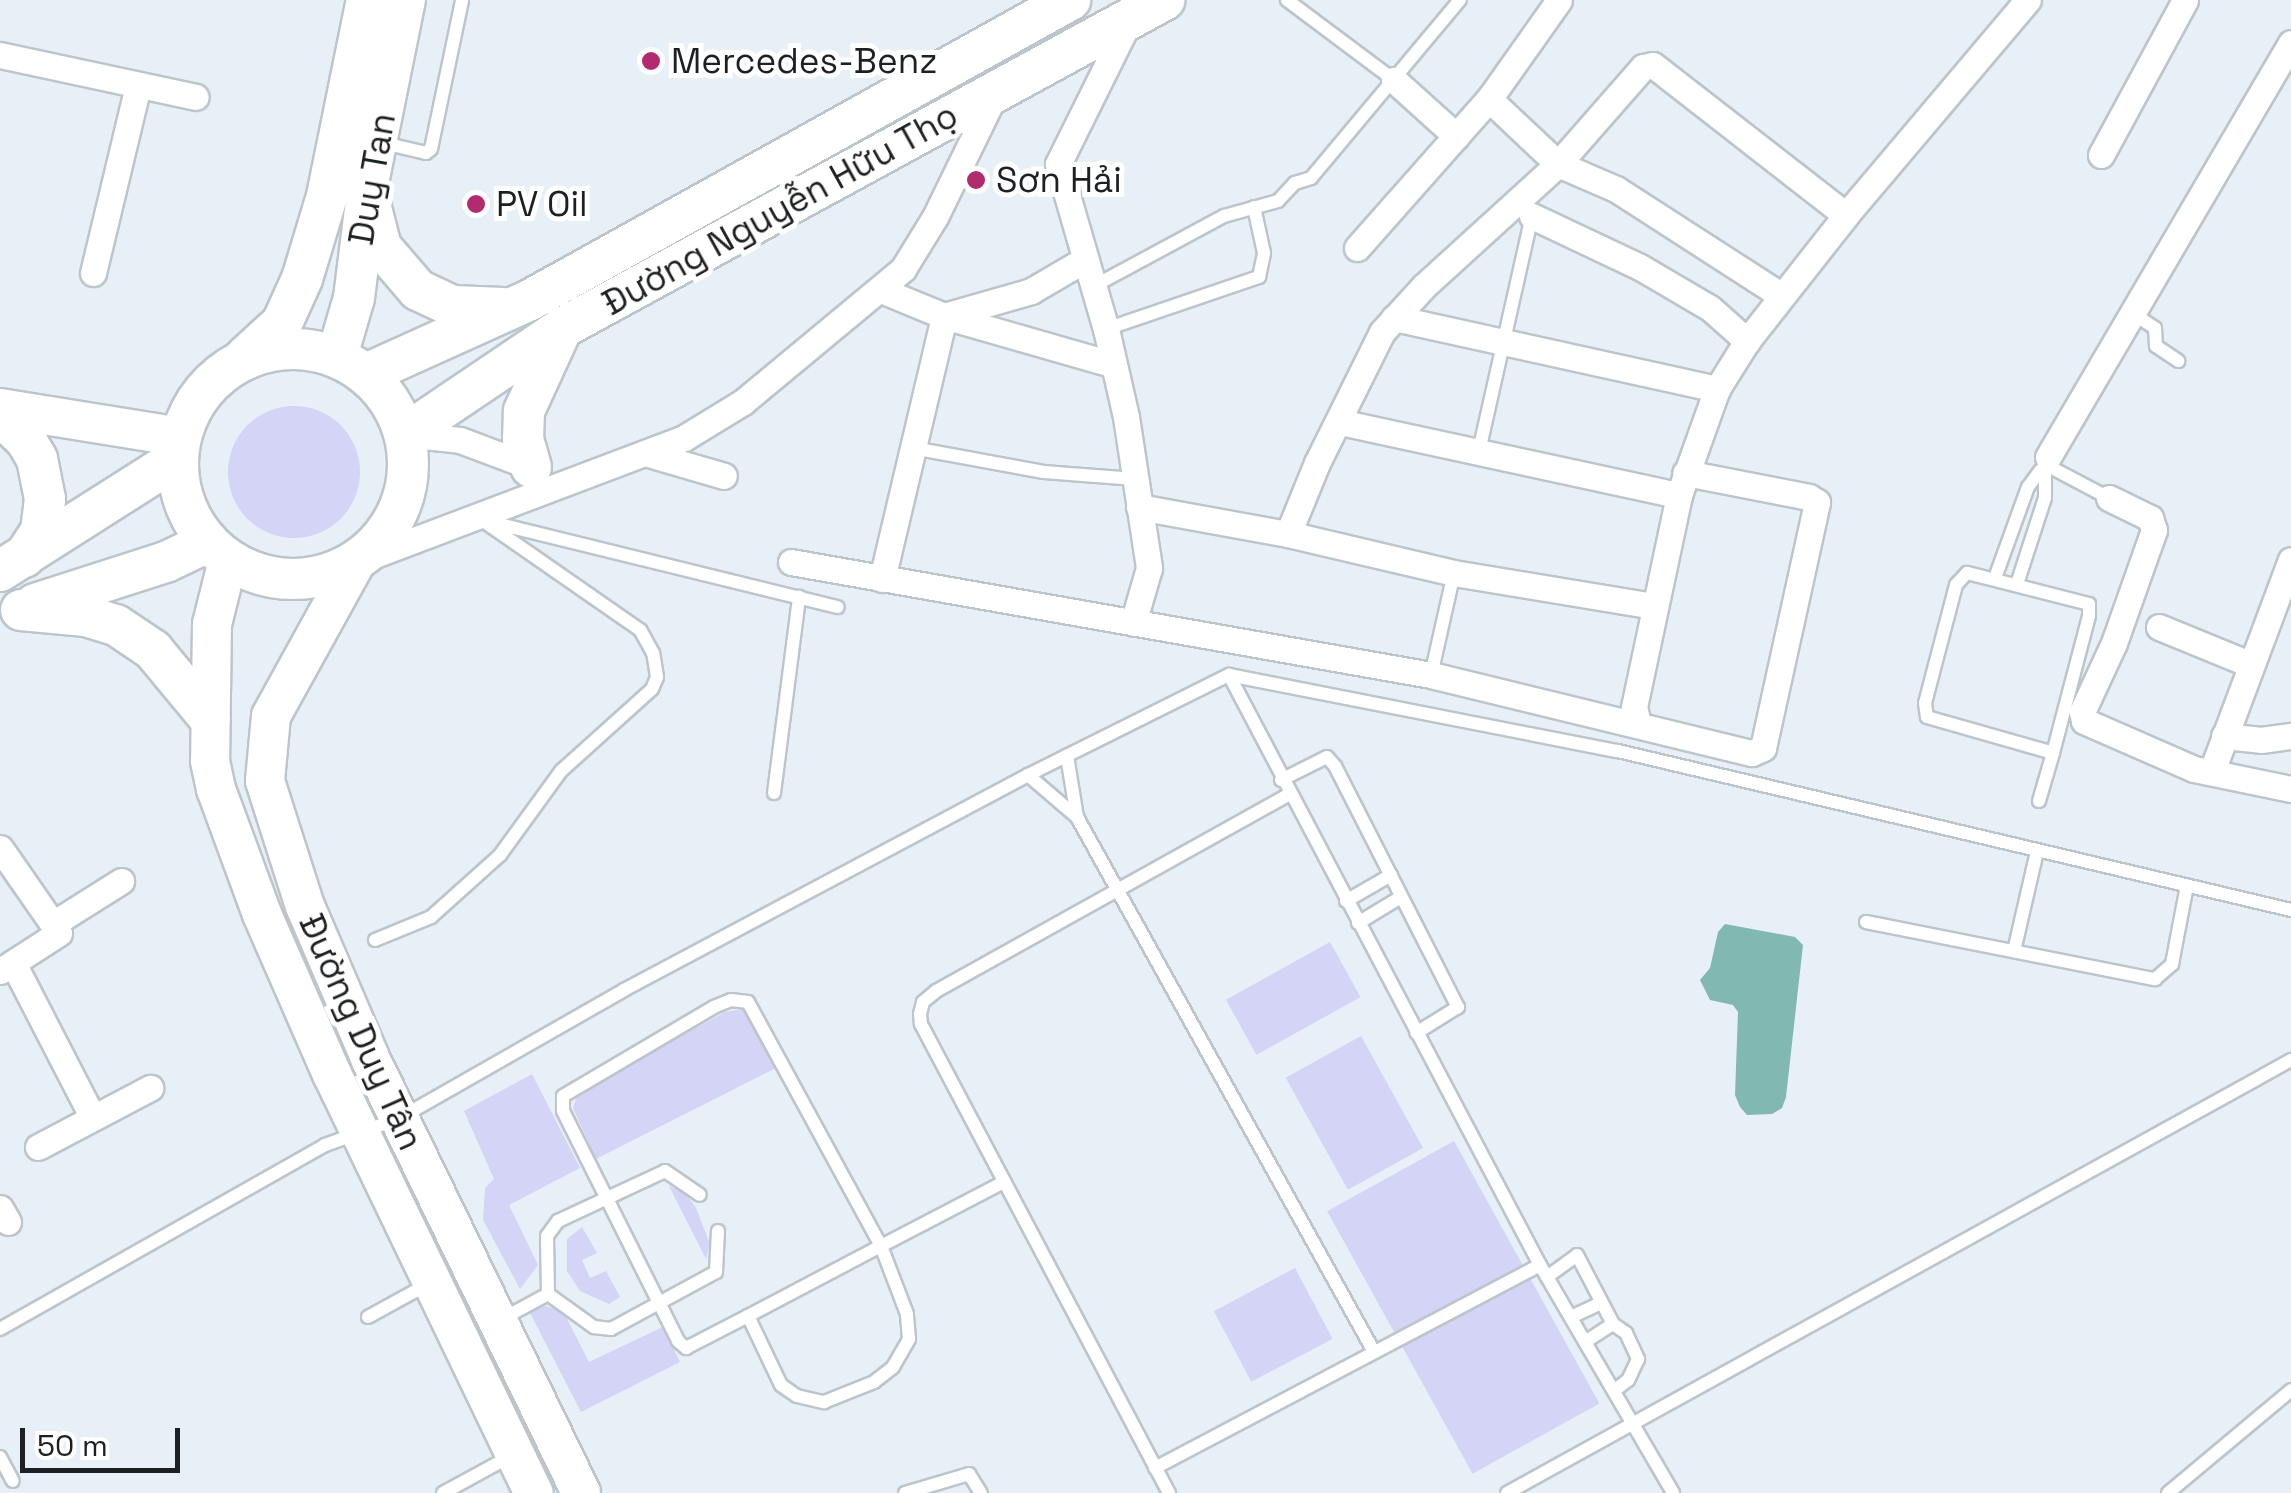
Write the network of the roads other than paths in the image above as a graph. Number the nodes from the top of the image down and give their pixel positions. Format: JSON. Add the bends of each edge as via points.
{"nodes":[{"id":1,"x":367,"y":0,"type":"edge"},
{"id":2,"x":405,"y":0,"type":"edge"},
{"id":3,"x":462,"y":0,"type":"edge"},
{"id":4,"x":1070,"y":0,"type":"edge"},
{"id":5,"x":1287,"y":0,"type":"edge"},
{"id":6,"x":1460,"y":0,"type":"edge"},
{"id":7,"x":1559,"y":0,"type":"edge"},
{"id":8,"x":2028,"y":0,"type":"edge"},
{"id":9,"x":2184,"y":0,"type":"edge"},
{"id":10,"x":1147,"y":9,"type":"edge"},
{"id":11,"x":1016,"y":14,"type":"edge"},
{"id":12,"x":2291,"y":43,"type":"edge"},
{"id":13,"x":0,"y":56,"type":"edge"},
{"id":14,"x":1394,"y":80,"type":"junction"},
{"id":15,"x":138,"y":85,"type":"junction"},
{"id":16,"x":997,"y":90,"type":"junction"},
{"id":17,"x":196,"y":97,"type":"dead end"},
{"id":18,"x":1489,"y":99,"type":"junction"},
{"id":19,"x":1456,"y":136,"type":"junction"},
{"id":20,"x":2101,"y":155,"type":"dead end"},
{"id":21,"x":373,"y":160,"type":"junction"},
{"id":22,"x":1558,"y":164,"type":"junction"},
{"id":23,"x":1254,"y":206,"type":"junction"},
{"id":24,"x":1846,"y":214,"type":"junction"},
{"id":25,"x":1532,"y":216,"type":"joint"},
{"id":26,"x":1357,"y":248,"type":"dead end"},
{"id":27,"x":1084,"y":260,"type":"junction"},
{"id":28,"x":94,"y":272,"type":"dead end"},
{"id":29,"x":1094,"y":286,"type":"junction"},
{"id":30,"x":881,"y":290,"type":"junction"},
{"id":31,"x":1782,"y":296,"type":"junction"},
{"id":32,"x":530,"y":300,"type":"junction"},
{"id":33,"x":2134,"y":314,"type":"junction"},
{"id":34,"x":944,"y":316,"type":"junction"},
{"id":35,"x":1394,"y":318,"type":"junction"},
{"id":36,"x":562,"y":328,"type":"junction"},
{"id":37,"x":1106,"y":329,"type":"junction"},
{"id":38,"x":1506,"y":340,"type":"junction"},
{"id":39,"x":1747,"y":341,"type":"junction"},
{"id":40,"x":2178,"y":362,"type":"dead end"},
{"id":41,"x":1112,"y":364,"type":"junction"},
{"id":42,"x":351,"y":365,"type":"junction"},
{"id":43,"x":229,"y":368,"type":"junction"},
{"id":44,"x":1717,"y":389,"type":"junction"},
{"id":45,"x":0,"y":408,"type":"edge"},
{"id":46,"x":0,"y":416,"type":"edge"},
{"id":47,"x":1340,"y":422,"type":"junction"},
{"id":48,"x":405,"y":434,"type":"junction"},
{"id":49,"x":179,"y":448,"type":"junction"},
{"id":50,"x":913,"y":448,"type":"junction"},
{"id":51,"x":1480,"y":451,"type":"junction"},
{"id":52,"x":645,"y":453,"type":"junction"},
{"id":53,"x":532,"y":467,"type":"junction"},
{"id":54,"x":2046,"y":467,"type":"junction"},
{"id":55,"x":724,"y":476,"type":"dead end"},
{"id":56,"x":571,"y":479,"type":"junction"},
{"id":57,"x":1135,"y":480,"type":"junction"},
{"id":58,"x":1682,"y":484,"type":"junction"},
{"id":59,"x":2110,"y":498,"type":"joint"},
{"id":60,"x":1139,"y":507,"type":"junction"},
{"id":61,"x":480,"y":518,"type":"junction"},
{"id":62,"x":1288,"y":534,"type":"junction"},
{"id":63,"x":218,"y":551,"type":"junction"},
{"id":64,"x":2291,"y":560,"type":"edge"},
{"id":65,"x":356,"y":562,"type":"junction"},
{"id":66,"x":791,"y":562,"type":"dead end"},
{"id":67,"x":12,"y":564,"type":"edge"},
{"id":68,"x":1454,"y":573,"type":"junction"},
{"id":69,"x":1995,"y":578,"type":"junction"},
{"id":70,"x":882,"y":579,"type":"junction"},
{"id":71,"x":2018,"y":584,"type":"junction"},
{"id":72,"x":798,"y":597,"type":"junction"},
{"id":73,"x":838,"y":606,"type":"dead end"},
{"id":74,"x":1653,"y":606,"type":"junction"},
{"id":75,"x":10,"y":615,"type":"edge"},
{"id":76,"x":1133,"y":624,"type":"junction"},
{"id":77,"x":2159,"y":627,"type":"dead end"},
{"id":78,"x":2249,"y":664,"type":"junction"},
{"id":79,"x":1432,"y":675,"type":"junction"},
{"id":80,"x":1229,"y":676,"type":"junction"},
{"id":81,"x":210,"y":719,"type":"junction"},
{"id":82,"x":1638,"y":724,"type":"junction"},
{"id":83,"x":2224,"y":736,"type":"junction"},
{"id":84,"x":2291,"y":736,"type":"edge"},
{"id":85,"x":2053,"y":753,"type":"junction"},
{"id":86,"x":1067,"y":756,"type":"junction"},
{"id":87,"x":210,"y":761,"type":"junction"},
{"id":88,"x":263,"y":764,"type":"junction"},
{"id":89,"x":2212,"y":771,"type":"junction"},
{"id":90,"x":1028,"y":775,"type":"junction"},
{"id":91,"x":1281,"y":780,"type":"junction"},
{"id":92,"x":2291,"y":788,"type":"edge"},
{"id":93,"x":774,"y":792,"type":"dead end"},
{"id":94,"x":1288,"y":794,"type":"junction"},
{"id":95,"x":2040,"y":801,"type":"dead end"},
{"id":96,"x":1077,"y":817,"type":"junction"},
{"id":97,"x":0,"y":848,"type":"edge"},
{"id":98,"x":2037,"y":851,"type":"junction"},
{"id":99,"x":1391,"y":875,"type":"junction"},
{"id":100,"x":120,"y":881,"type":"dead end"},
{"id":101,"x":2187,"y":885,"type":"junction"},
{"id":102,"x":1117,"y":890,"type":"junction"},
{"id":103,"x":1402,"y":898,"type":"junction"},
{"id":104,"x":1346,"y":901,"type":"junction"},
{"id":105,"x":2291,"y":910,"type":"edge"},
{"id":106,"x":56,"y":922,"type":"junction"},
{"id":107,"x":1866,"y":922,"type":"dead end"},
{"id":108,"x":1358,"y":923,"type":"junction"},
{"id":109,"x":375,"y":940,"type":"dead end"},
{"id":110,"x":2014,"y":951,"type":"junction"},
{"id":111,"x":6,"y":967,"type":"edge"},
{"id":112,"x":1416,"y":1033,"type":"junction"},
{"id":113,"x":2291,"y":1060,"type":"edge"},
{"id":114,"x":150,"y":1088,"type":"dead end"},
{"id":115,"x":93,"y":1118,"type":"junction"},
{"id":116,"x":398,"y":1119,"type":"junction"},
{"id":117,"x":360,"y":1134,"type":"junction"},
{"id":118,"x":38,"y":1147,"type":"dead end"},
{"id":119,"x":1004,"y":1182,"type":"junction"},
{"id":120,"x":700,"y":1195,"type":"dead end"},
{"id":121,"x":607,"y":1199,"type":"junction"},
{"id":122,"x":718,"y":1231,"type":"dead end"},
{"id":123,"x":882,"y":1246,"type":"junction"},
{"id":124,"x":1543,"y":1271,"type":"junction"},
{"id":125,"x":430,"y":1283,"type":"junction"},
{"id":126,"x":548,"y":1294,"type":"junction"},
{"id":127,"x":1602,"y":1302,"type":"junction"},
{"id":128,"x":660,"y":1304,"type":"junction"},
{"id":129,"x":748,"y":1316,"type":"junction"},
{"id":130,"x":368,"y":1317,"type":"dead end"},
{"id":131,"x":1571,"y":1318,"type":"junction"},
{"id":132,"x":495,"y":1323,"type":"junction"},
{"id":133,"x":1612,"y":1324,"type":"junction"},
{"id":134,"x":0,"y":1329,"type":"edge"},
{"id":135,"x":1585,"y":1342,"type":"junction"},
{"id":136,"x":1373,"y":1350,"type":"junction"},
{"id":137,"x":2291,"y":1390,"type":"edge"},
{"id":138,"x":1614,"y":1391,"type":"junction"},
{"id":139,"x":1633,"y":1424,"type":"junction"},
{"id":140,"x":513,"y":1455,"type":"junction"},
{"id":141,"x":0,"y":1457,"type":"edge"},
{"id":142,"x":1155,"y":1468,"type":"junction"},
{"id":143,"x":12,"y":1481,"type":"dead end"},
{"id":144,"x":444,"y":1493,"type":"edge"},
{"id":145,"x":534,"y":1493,"type":"edge"},
{"id":146,"x":581,"y":1493,"type":"edge"},
{"id":147,"x":905,"y":1493,"type":"edge"},
{"id":148,"x":981,"y":1493,"type":"edge"},
{"id":149,"x":1169,"y":1493,"type":"edge"},
{"id":150,"x":1506,"y":1493,"type":"edge"},
{"id":151,"x":1673,"y":1493,"type":"edge"},
{"id":152,"x":2168,"y":1493,"type":"edge"}],
"edges":[{"from":1,"to":43,"type":"main road","via":[[327,196],[302,279],[282,323]]},
{"from":2,"to":21,"type":"main road","name":"Duy Tan"},
{"from":3,"to":21,"type":"lane","via":[[431,149]]},
{"from":4,"to":11,"type":"main road","name":"Đường Nguyễn Hữu Thọ"},
{"from":5,"to":14,"type":"lane"},
{"from":6,"to":14,"type":"lane"},
{"from":7,"to":18,"type":"street"},
{"from":8,"to":24,"type":"street"},
{"from":9,"to":20,"type":"street"},
{"from":10,"to":16,"type":"main road","name":"Đường Nguyễn Hữu Thọ"},
{"from":10,"to":27,"type":"street","via":[[1058,164]]},
{"from":11,"to":32,"type":"main road","name":"Đường Nguyễn Hữu Thọ","via":[[949,71]]},
{"from":12,"to":33,"type":"street"},
{"from":13,"to":15,"type":"street"},
{"from":14,"to":19,"type":"street"},
{"from":14,"to":23,"type":"lane","via":[[1311,178],[1295,183],[1278,201]]},
{"from":15,"to":17,"type":"street"},
{"from":15,"to":28,"type":"street"},
{"from":16,"to":30,"type":"street","via":[[936,217]]},
{"from":16,"to":36,"type":"main road","name":"Đường Nguyễn Hữu Thọ"},
{"from":18,"to":19,"type":"street"},
{"from":18,"to":22,"type":"street"},
{"from":19,"to":26,"type":"street"},
{"from":21,"to":32,"type":"main road","via":[[380,247],[418,290],[472,310]]},
{"from":21,"to":42,"type":"main road","name":"Duy Tan"},
{"from":22,"to":24,"type":"street","via":[[1643,66],[1652,65]]},
{"from":22,"to":31,"type":"street","via":[[1616,188]]},
{"from":22,"to":35,"type":"street"},
{"from":23,"to":29,"type":"lane"},
{"from":23,"to":37,"type":"lane","via":[[1264,253],[1259,277]]},
{"from":24,"to":31,"type":"street"},
{"from":25,"to":38,"type":"lane"},
{"from":25,"to":39,"type":"street","via":[[1654,275],[1710,308]]},
{"from":27,"to":29,"type":"street"},
{"from":27,"to":34,"type":"street","via":[[1031,292]]},
{"from":29,"to":37,"type":"street"},
{"from":30,"to":34,"type":"street"},
{"from":30,"to":52,"type":"street","via":[[742,402]]},
{"from":31,"to":39,"type":"street"},
{"from":32,"to":42,"type":"main road","name":"Đường Nguyễn Hữu Thọ"},
{"from":33,"to":40,"type":"lane","via":[[2155,328],[2156,346]]},
{"from":33,"to":54,"type":"street"},
{"from":34,"to":41,"type":"street"},
{"from":34,"to":50,"type":"street"},
{"from":35,"to":38,"type":"street"},
{"from":35,"to":47,"type":"street"},
{"from":36,"to":48,"type":"main road","name":"Đường Nguyễn Hữu Thọ"},
{"from":36,"to":53,"type":"main road","via":[[524,411]]},
{"from":37,"to":41,"type":"street"},
{"from":38,"to":44,"type":"street"},
{"from":38,"to":51,"type":"lane"},
{"from":39,"to":44,"type":"street"},
{"from":41,"to":57,"type":"street"},
{"from":42,"to":43,"type":"main road","via":[[281,348]]},
{"from":42,"to":48,"type":"main road","via":[[385,394]]},
{"from":43,"to":49,"type":"main road","via":[[207,386]]},
{"from":44,"to":58,"type":"street"},
{"from":45,"to":49,"type":"street"},
{"from":46,"to":67,"type":"main road","via":[[37,459],[45,500],[41,530]]},
{"from":47,"to":51,"type":"street"},
{"from":47,"to":62,"type":"street"},
{"from":48,"to":53,"type":"street","via":[[460,440]]},
{"from":48,"to":65,"type":"main road","via":[[406,490],[397,516]]},
{"from":49,"to":63,"type":"main road","via":[[185,503]]},
{"from":49,"to":67,"type":"main road"},
{"from":50,"to":57,"type":"lane","via":[[1044,472]]},
{"from":50,"to":70,"type":"street"},
{"from":51,"to":58,"type":"street"},
{"from":52,"to":55,"type":"street"},
{"from":52,"to":56,"type":"street"},
{"from":53,"to":56,"type":"street"},
{"from":54,"to":59,"type":"lane"},
{"from":54,"to":69,"type":"lane","via":[[2028,487]]},
{"from":54,"to":71,"type":"lane","via":[[2046,498]]},
{"from":56,"to":61,"type":"street"},
{"from":57,"to":60,"type":"street"},
{"from":58,"to":74,"type":"street"},
{"from":58,"to":82,"type":"street","via":[[1817,502],[1763,748],[1752,753]]},
{"from":59,"to":89,"type":"street","via":[[2154,526],[2082,712],[2084,722]]},
{"from":60,"to":62,"type":"street"},
{"from":60,"to":76,"type":"street","via":[[1148,568]]},
{"from":61,"to":65,"type":"street"},
{"from":61,"to":72,"type":"lane"},
{"from":61,"to":109,"type":"lane","via":[[640,630],[657,677],[652,689],[561,772],[500,855],[431,917]]},
{"from":62,"to":68,"type":"street"},
{"from":63,"to":65,"type":"main road","via":[[252,573],[306,580]]},
{"from":63,"to":75,"type":"main road"},
{"from":63,"to":81,"type":"street","name":"Đường Duy Tân"},
{"from":64,"to":78,"type":"street"},
{"from":65,"to":88,"type":"street","name":"Đường Duy Tân","via":[[271,716]]},
{"from":66,"to":70,"type":"street"},
{"from":68,"to":74,"type":"street"},
{"from":68,"to":79,"type":"lane"},
{"from":69,"to":71,"type":"lane"},
{"from":69,"to":85,"type":"lane","via":[[1967,573],[1956,585],[1924,710],[1939,721]]},
{"from":70,"to":76,"type":"street"},
{"from":71,"to":85,"type":"lane","via":[[2089,604]]},
{"from":72,"to":73,"type":"lane"},
{"from":72,"to":93,"type":"lane"},
{"from":74,"to":82,"type":"street","via":[[1634,707]]},
{"from":75,"to":81,"type":"main road","via":[[86,616],[116,625],[153,650]]},
{"from":76,"to":79,"type":"street"},
{"from":77,"to":78,"type":"street"},
{"from":78,"to":83,"type":"street"},
{"from":79,"to":82,"type":"street"},
{"from":80,"to":86,"type":"lane"},
{"from":80,"to":91,"type":"lane"},
{"from":80,"to":98,"type":"lane","via":[[1618,751]]},
{"from":81,"to":87,"type":"street","name":"Đường Duy Tân"},
{"from":83,"to":84,"type":"street"},
{"from":83,"to":89,"type":"street"},
{"from":85,"to":95,"type":"lane"},
{"from":86,"to":90,"type":"lane"},
{"from":86,"to":96,"type":"lane"},
{"from":87,"to":88,"type":"street"},
{"from":87,"to":117,"type":"street","name":"Đường Duy Tân","via":[[262,914]]},
{"from":88,"to":116,"type":"street","name":"Đường Duy Tân","via":[[298,888]]},
{"from":89,"to":92,"type":"street"},
{"from":90,"to":96,"type":"lane"},
{"from":90,"to":116,"type":"lane"},
{"from":91,"to":94,"type":"lane"},
{"from":91,"to":99,"type":"lane","via":[[1328,757]]},
{"from":94,"to":102,"type":"lane"},
{"from":94,"to":104,"type":"lane"},
{"from":96,"to":102,"type":"lane"},
{"from":97,"to":106,"type":"street"},
{"from":98,"to":101,"type":"lane"},
{"from":98,"to":110,"type":"lane"},
{"from":99,"to":103,"type":"lane"},
{"from":99,"to":104,"type":"lane"},
{"from":100,"to":106,"type":"street"},
{"from":101,"to":105,"type":"lane"},
{"from":101,"to":110,"type":"lane","via":[[2172,964],[2155,979]]},
{"from":102,"to":119,"type":"lane","via":[[923,1002],[921,1024]]},
{"from":102,"to":136,"type":"lane"},
{"from":103,"to":108,"type":"lane"},
{"from":103,"to":112,"type":"lane","via":[[1458,1007]]},
{"from":104,"to":108,"type":"lane"},
{"from":106,"to":111,"type":"street","via":[[54,941]]},
{"from":107,"to":110,"type":"lane"},
{"from":108,"to":112,"type":"lane"},
{"from":111,"to":115,"type":"street"},
{"from":112,"to":124,"type":"lane"},
{"from":113,"to":139,"type":"lane"},
{"from":114,"to":115,"type":"street"},
{"from":115,"to":118,"type":"street"},
{"from":116,"to":117,"type":"lane"},
{"from":116,"to":132,"type":"street","name":"Đường Duy Tân"},
{"from":117,"to":125,"type":"street","name":"Đường Duy Tân"},
{"from":117,"to":134,"type":"lane","via":[[325,1145]]},
{"from":119,"to":123,"type":"lane"},
{"from":119,"to":142,"type":"lane"},
{"from":120,"to":121,"type":"lane","via":[[665,1171]]},
{"from":121,"to":123,"type":"lane","via":[[563,1112],[564,1096],[714,1007],[748,1002]]},
{"from":121,"to":126,"type":"lane","via":[[558,1221],[547,1236]]},
{"from":121,"to":128,"type":"lane"},
{"from":122,"to":128,"type":"lane","via":[[716,1272]]},
{"from":123,"to":129,"type":"lane"},
{"from":123,"to":129,"type":"lane","via":[[907,1314],[909,1339],[893,1367],[874,1382],[824,1402],[797,1396],[782,1385]]},
{"from":124,"to":127,"type":"lane","via":[[1576,1256]]},
{"from":124,"to":131,"type":"lane"},
{"from":124,"to":136,"type":"lane"},
{"from":125,"to":130,"type":"lane"},
{"from":125,"to":140,"type":"street","name":"Đường Duy Tân"},
{"from":126,"to":128,"type":"lane","via":[[594,1328],[611,1330]]},
{"from":126,"to":132,"type":"lane"},
{"from":127,"to":131,"type":"lane"},
{"from":127,"to":133,"type":"lane"},
{"from":128,"to":129,"type":"lane","via":[[686,1348]]},
{"from":131,"to":135,"type":"lane"},
{"from":132,"to":146,"type":"street","name":"Đường Duy Tân"},
{"from":133,"to":135,"type":"lane"},
{"from":133,"to":138,"type":"lane","via":[[1626,1333],[1638,1359]]},
{"from":135,"to":138,"type":"lane"},
{"from":136,"to":142,"type":"lane"},
{"from":137,"to":152,"type":"lane"},
{"from":138,"to":139,"type":"lane"},
{"from":139,"to":150,"type":"lane"},
{"from":139,"to":151,"type":"lane"},
{"from":140,"to":144,"type":"lane"},
{"from":140,"to":145,"type":"street","name":"Đường Duy Tân"},
{"from":141,"to":143,"type":"lane"},
{"from":142,"to":149,"type":"lane"},
{"from":147,"to":148,"type":"lane","via":[[969,1474]]}]}
